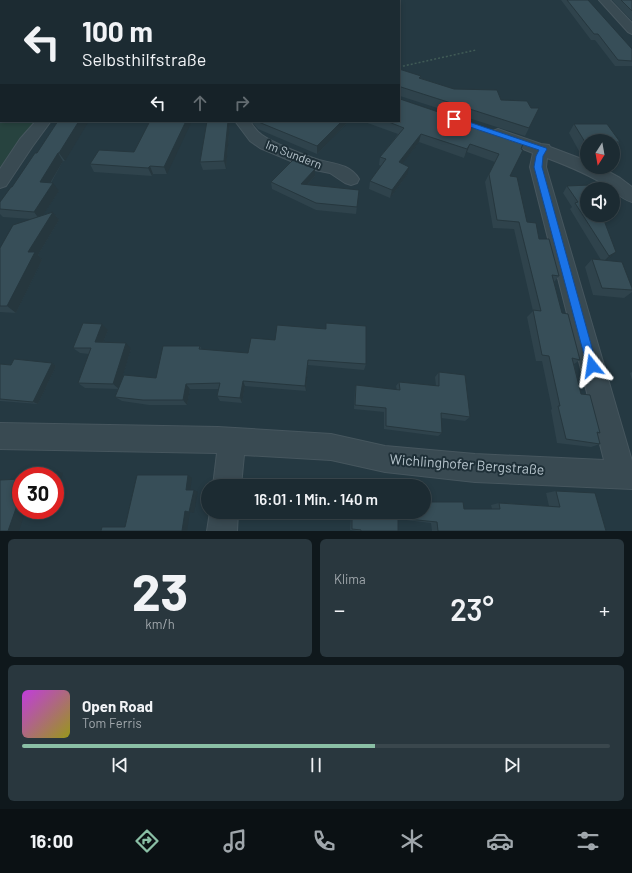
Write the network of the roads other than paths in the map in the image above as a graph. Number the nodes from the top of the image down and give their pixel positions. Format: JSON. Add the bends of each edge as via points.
{"nodes":[{"id":1,"x":604,"y":0,"type":"edge"},
{"id":2,"x":632,"y":30,"type":"edge"},
{"id":3,"x":43,"y":122,"type":"edge"},
{"id":4,"x":243,"y":122,"type":"edge"},
{"id":5,"x":488,"y":130,"type":"edge"},
{"id":6,"x":543,"y":149,"type":"junction"},
{"id":7,"x":580,"y":164,"type":"edge"},
{"id":8,"x":600,"y":174,"type":"edge"},
{"id":9,"x":351,"y":179,"type":"dead end"},
{"id":10,"x":0,"y":182,"type":"edge"},
{"id":11,"x":632,"y":196,"type":"edge"},
{"id":12,"x":0,"y":436,"type":"edge"},
{"id":13,"x":232,"y":441,"type":"junction"},
{"id":14,"x":626,"y":474,"type":"edge"},
{"id":15,"x":228,"y":479,"type":"edge"},
{"id":16,"x":223,"y":519,"type":"edge"},
{"id":17,"x":222,"y":531,"type":"edge"}],
"edges":[{"from":1,"to":2,"type":"street"},
{"from":3,"to":10,"type":"street"},
{"from":4,"to":9,"type":"street","name":"Im Sundern","via":[[255,138],[266,144],[316,165],[335,168]]},
{"from":5,"to":6,"type":"street"},
{"from":6,"to":7,"type":"street"},
{"from":6,"to":14,"type":"street","via":[[538,167]]},
{"from":8,"to":11,"type":"street"},
{"from":12,"to":13,"type":"street","name":"Wichlinghofer Bergstraße"},
{"from":13,"to":14,"type":"street","name":"Wichlinghofer Bergstraße","via":[[331,447],[385,459],[475,468]]},
{"from":13,"to":15,"type":"street"},
{"from":16,"to":17,"type":"street"}]}
